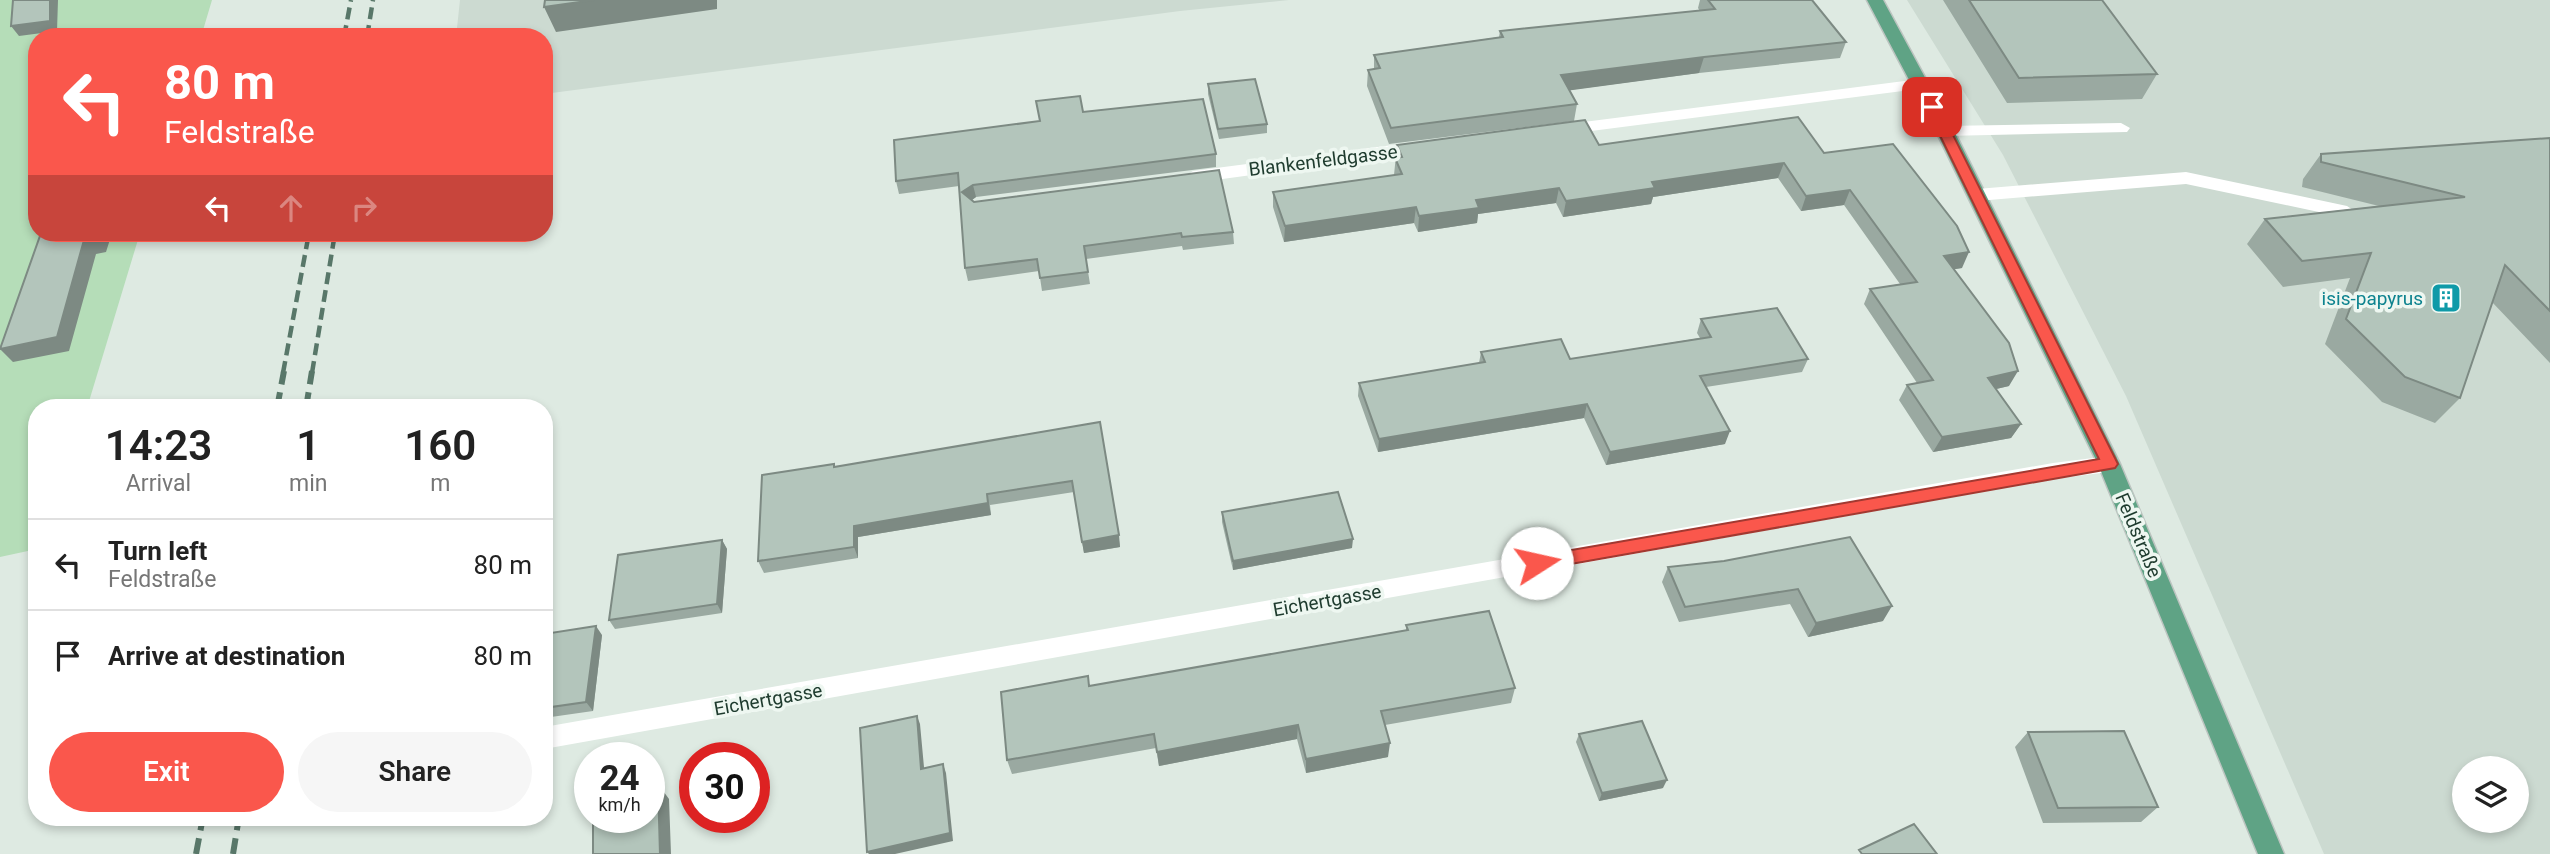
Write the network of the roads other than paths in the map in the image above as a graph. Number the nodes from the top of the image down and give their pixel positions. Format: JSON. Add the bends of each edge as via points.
{"nodes":[{"id":1,"x":1875,"y":0,"type":"edge"},
{"id":2,"x":1920,"y":84,"type":"junction"},
{"id":3,"x":2121,"y":128,"type":"dead end"},
{"id":4,"x":1945,"y":131,"type":"junction"},
{"id":5,"x":1537,"y":133,"type":"edge"},
{"id":6,"x":1441,"y":145,"type":"edge"},
{"id":7,"x":1180,"y":179,"type":"edge"},
{"id":8,"x":1977,"y":195,"type":"junction"},
{"id":9,"x":2347,"y":212,"type":"edge"},
{"id":10,"x":2109,"y":464,"type":"junction"},
{"id":11,"x":553,"y":736,"type":"edge"},
{"id":12,"x":2271,"y":854,"type":"edge"}],
"edges":[{"from":1,"to":2,"type":"main road","name":"Feldstraße"},
{"from":2,"to":4,"type":"main road","name":"Feldstraße"},
{"from":2,"to":5,"type":"street"},
{"from":3,"to":4,"type":"street"},
{"from":4,"to":8,"type":"main road","name":"Feldstraße"},
{"from":6,"to":7,"type":"street","name":"Blankenfeldgasse"},
{"from":8,"to":9,"type":"street","via":[[2186,178]]},
{"from":8,"to":10,"type":"main road","name":"Feldstraße"},
{"from":10,"to":11,"type":"street","name":"Eichertgasse"},
{"from":10,"to":12,"type":"main road","name":"Feldstraße"}]}
